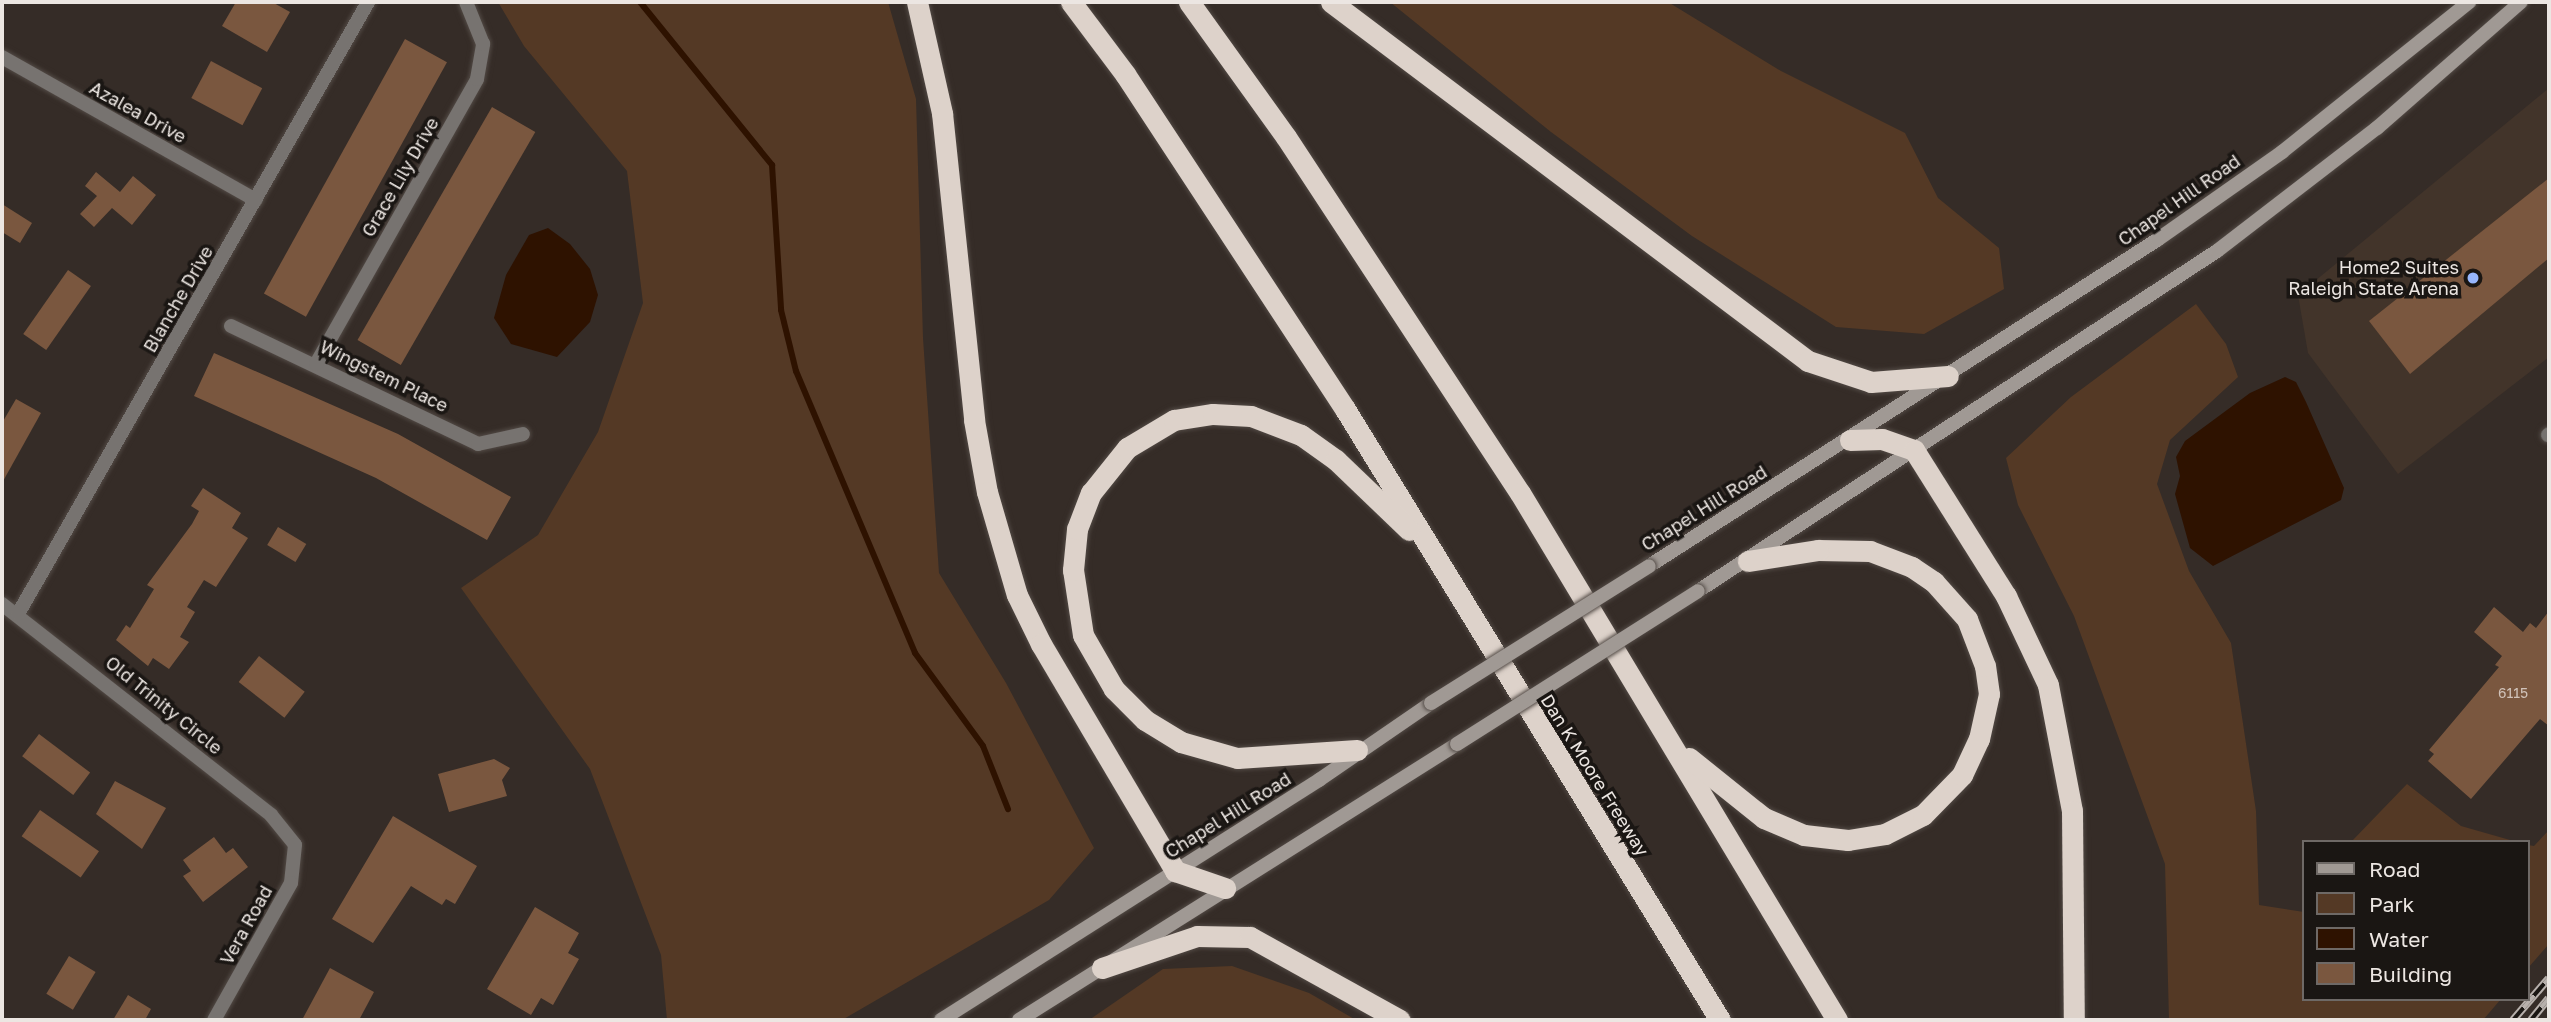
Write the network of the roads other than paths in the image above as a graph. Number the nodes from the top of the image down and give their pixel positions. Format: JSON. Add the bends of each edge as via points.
{"nodes":[{"id":1,"x":368,"y":2,"type":"edge"},
{"id":2,"x":466,"y":2,"type":"edge"},
{"id":3,"x":917,"y":2,"type":"edge"},
{"id":4,"x":1071,"y":2,"type":"edge"},
{"id":5,"x":1189,"y":2,"type":"edge"},
{"id":6,"x":1331,"y":2,"type":"edge"},
{"id":7,"x":2469,"y":2,"type":"edge"},
{"id":8,"x":2521,"y":2,"type":"edge"},
{"id":9,"x":2,"y":57,"type":"edge"},
{"id":10,"x":256,"y":200,"type":"junction"},
{"id":11,"x":231,"y":326,"type":"dead end"},
{"id":12,"x":316,"y":364,"type":"junction"},
{"id":13,"x":1948,"y":376,"type":"junction"},
{"id":14,"x":523,"y":434,"type":"dead end"},
{"id":15,"x":1850,"y":440,"type":"junction"},
{"id":16,"x":1914,"y":450,"type":"junction"},
{"id":17,"x":1432,"y":554,"type":"junction"},
{"id":18,"x":1748,"y":561,"type":"junction"},
{"id":19,"x":2,"y":604,"type":"edge"},
{"id":20,"x":18,"y":614,"type":"junction"},
{"id":21,"x":1676,"y":747,"type":"junction"},
{"id":22,"x":1357,"y":750,"type":"junction"},
{"id":23,"x":295,"y":845,"type":"joint"},
{"id":24,"x":1175,"y":871,"type":"junction"},
{"id":25,"x":1225,"y":888,"type":"junction"},
{"id":26,"x":1102,"y":968,"type":"junction"},
{"id":27,"x":214,"y":1020,"type":"edge"},
{"id":28,"x":941,"y":1020,"type":"edge"},
{"id":29,"x":1019,"y":1020,"type":"edge"},
{"id":30,"x":1400,"y":1020,"type":"edge"},
{"id":31,"x":1720,"y":1020,"type":"edge"},
{"id":32,"x":1837,"y":1020,"type":"edge"},
{"id":33,"x":2074,"y":1020,"type":"edge"}],
"edges":[{"from":1,"to":10,"type":"street","name":"Blanche Drive"},
{"from":2,"to":12,"type":"street","name":"Grace Lily Drive","via":[[483,44],[477,79]]},
{"from":3,"to":24,"type":"highway","via":[[942,113],[975,420],[1000,545],[1041,644]]},
{"from":4,"to":17,"type":"highway","via":[[1125,74],[1337,397]]},
{"from":5,"to":21,"type":"highway","via":[[1286,137],[1521,494]]},
{"from":6,"to":13,"type":"highway","via":[[1808,362],[1871,382]]},
{"from":7,"to":13,"type":"main road","name":"Chapel Hill Road","via":[[2282,152]]},
{"from":8,"to":16,"type":"main road","via":[[2377,128],[2217,251]]},
{"from":9,"to":10,"type":"street","name":"Azalea Drive"},
{"from":10,"to":20,"type":"street","name":"Blanche Drive"},
{"from":11,"to":12,"type":"street","name":"Wingstem Place"},
{"from":12,"to":14,"type":"street","name":"Wingstem Place","via":[[478,444]]},
{"from":13,"to":15,"type":"main road","name":"Chapel Hill Road"},
{"from":15,"to":16,"type":"highway","via":[[1882,439]]},
{"from":15,"to":22,"type":"main road","name":"Chapel Hill Road","bridge":true},
{"from":16,"to":18,"type":"main road","via":[[1782,533]]},
{"from":16,"to":33,"type":"highway","via":[[2007,596],[2051,696],[2072,811]]},
{"from":17,"to":22,"type":"highway","via":[[1318,446],[1285,427],[1251,416],[1194,415],[1143,436],[1102,476],[1083,511],[1073,570],[1083,635],[1114,689],[1145,720],[1191,746],[1237,758]]},
{"from":17,"to":31,"type":"highway","name":"Dan K Moore Freeway"},
{"from":18,"to":21,"type":"highway","via":[[1818,550],[1870,551],[1912,567],[1934,582],[1967,619],[1985,666],[1989,694],[1971,760],[1938,803],[1903,827],[1865,838],[1824,839],[1764,818]]},
{"from":18,"to":25,"type":"main road","bridge":true},
{"from":19,"to":20,"type":"street","name":"Old Trinity Circle"},
{"from":20,"to":23,"type":"street","name":"Old Trinity Circle","via":[[271,815]]},
{"from":21,"to":32,"type":"highway"},
{"from":22,"to":24,"type":"main road","name":"Chapel Hill Road","via":[[1319,780]]},
{"from":23,"to":27,"type":"street","name":"Vera Road","via":[[291,883]]},
{"from":24,"to":25,"type":"highway"},
{"from":24,"to":28,"type":"main road","name":"Chapel Hill Road"},
{"from":25,"to":26,"type":"main road"},
{"from":26,"to":29,"type":"main road"},
{"from":26,"to":30,"type":"highway","via":[[1197,936],[1250,937]]}]}
